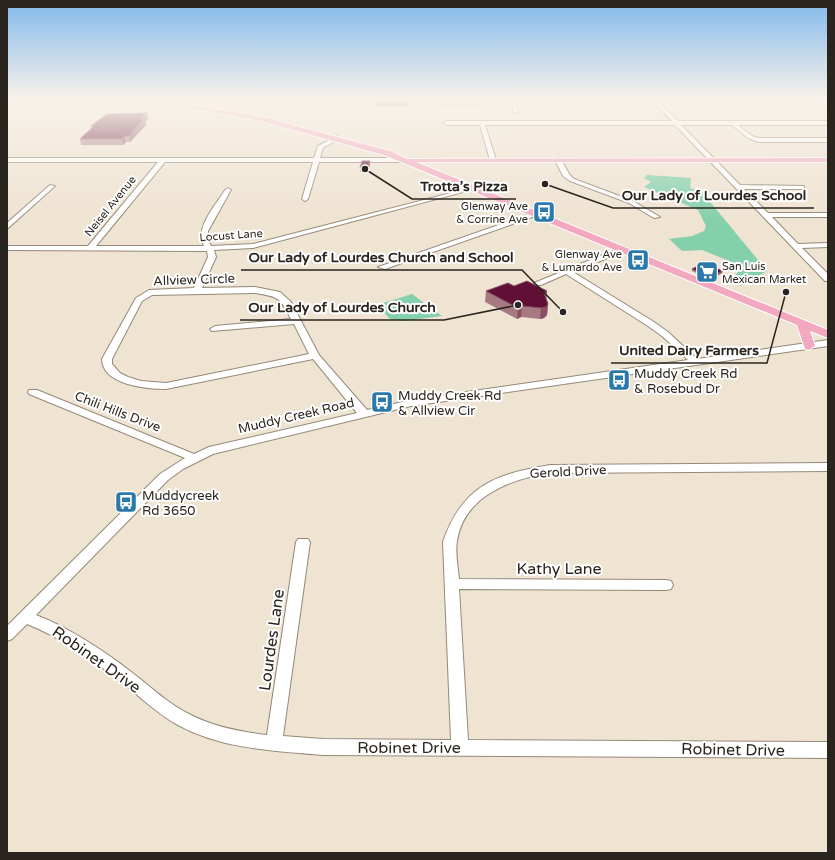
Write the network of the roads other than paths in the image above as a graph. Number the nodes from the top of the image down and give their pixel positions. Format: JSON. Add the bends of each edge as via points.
{"nodes":[{"id":1,"x":332,"y":140,"type":"edge"},
{"id":2,"x":344,"y":140,"type":"edge"},
{"id":3,"x":487,"y":140,"type":"edge"},
{"id":4,"x":693,"y":140,"type":"edge"},
{"id":5,"x":387,"y":153,"type":"junction"},
{"id":6,"x":7,"y":160,"type":"edge"},
{"id":7,"x":163,"y":160,"type":"junction"},
{"id":8,"x":317,"y":160,"type":"junction"},
{"id":9,"x":377,"y":160,"type":"junction"},
{"id":10,"x":404,"y":160,"type":"junction"},
{"id":11,"x":432,"y":160,"type":"junction"},
{"id":12,"x":493,"y":160,"type":"junction"},
{"id":13,"x":558,"y":160,"type":"junction"},
{"id":14,"x":712,"y":160,"type":"junction"},
{"id":15,"x":827,"y":160,"type":"edge"},
{"id":16,"x":421,"y":167,"type":"junction"},
{"id":17,"x":52,"y":186,"type":"dead end"},
{"id":18,"x":738,"y":187,"type":"junction"},
{"id":19,"x":802,"y":187,"type":"dead end"},
{"id":20,"x":472,"y":188,"type":"junction"},
{"id":21,"x":228,"y":190,"type":"dead end"},
{"id":22,"x":305,"y":199,"type":"dead end"},
{"id":23,"x":536,"y":214,"type":"junction"},
{"id":24,"x":766,"y":215,"type":"junction"},
{"id":25,"x":828,"y":215,"type":"edge"},
{"id":26,"x":656,"y":217,"type":"dead end"},
{"id":27,"x":7,"y":227,"type":"edge"},
{"id":28,"x":828,"y":245,"type":"edge"},
{"id":29,"x":795,"y":246,"type":"junction"},
{"id":30,"x":7,"y":248,"type":"edge"},
{"id":31,"x":90,"y":248,"type":"junction"},
{"id":32,"x":208,"y":248,"type":"junction"},
{"id":33,"x":622,"y":249,"type":"junction"},
{"id":34,"x":382,"y":267,"type":"dead end"},
{"id":35,"x":568,"y":272,"type":"junction"},
{"id":36,"x":828,"y":279,"type":"edge"},
{"id":37,"x":538,"y":284,"type":"dead end"},
{"id":38,"x":197,"y":290,"type":"junction"},
{"id":39,"x":296,"y":321,"type":"junction"},
{"id":40,"x":802,"y":324,"type":"junction"},
{"id":41,"x":215,"y":329,"type":"dead end"},
{"id":42,"x":828,"y":334,"type":"edge"},
{"id":43,"x":828,"y":343,"type":"edge"},
{"id":44,"x":810,"y":346,"type":"junction"},
{"id":45,"x":315,"y":356,"type":"junction"},
{"id":46,"x":696,"y":363,"type":"junction"},
{"id":47,"x":33,"y":392,"type":"dead end"},
{"id":48,"x":364,"y":414,"type":"junction"},
{"id":49,"x":193,"y":458,"type":"junction"},
{"id":50,"x":828,"y":467,"type":"edge"},
{"id":51,"x":303,"y":542,"type":"dead end"},
{"id":52,"x":452,"y":584,"type":"junction"},
{"id":53,"x":666,"y":585,"type":"dead end"},
{"id":54,"x":26,"y":617,"type":"junction"},
{"id":55,"x":7,"y":635,"type":"edge"},
{"id":56,"x":274,"y":743,"type":"junction"},
{"id":57,"x":460,"y":747,"type":"junction"},
{"id":58,"x":828,"y":750,"type":"edge"}],
"edges":[{"from":1,"to":8,"type":"street","via":[[321,145]]},
{"from":2,"to":5,"type":"main road"},
{"from":3,"to":12,"type":"street"},
{"from":4,"to":14,"type":"street"},
{"from":5,"to":9,"type":"main road"},
{"from":5,"to":10,"type":"main road"},
{"from":6,"to":7,"type":"street"},
{"from":7,"to":8,"type":"street"},
{"from":7,"to":31,"type":"street","name":"Neisel Avenue"},
{"from":8,"to":9,"type":"street"},
{"from":8,"to":22,"type":"street"},
{"from":9,"to":10,"type":"street"},
{"from":10,"to":11,"type":"main road"},
{"from":10,"to":16,"type":"main road"},
{"from":11,"to":12,"type":"main road"},
{"from":11,"to":16,"type":"main road","via":[[423,163]]},
{"from":12,"to":13,"type":"main road"},
{"from":13,"to":14,"type":"main road"},
{"from":13,"to":26,"type":"street","via":[[565,175],[572,180],[631,202]]},
{"from":14,"to":15,"type":"main road"},
{"from":14,"to":18,"type":"street"},
{"from":16,"to":20,"type":"main road"},
{"from":17,"to":27,"type":"street"},
{"from":18,"to":19,"type":"street"},
{"from":18,"to":24,"type":"street"},
{"from":20,"to":23,"type":"main road"},
{"from":20,"to":32,"type":"street","name":"Locust Lane","via":[[268,243]]},
{"from":21,"to":32,"type":"street","via":[[205,232],[204,240]]},
{"from":23,"to":33,"type":"main road"},
{"from":23,"to":34,"type":"street"},
{"from":24,"to":25,"type":"street"},
{"from":24,"to":29,"type":"street"},
{"from":28,"to":29,"type":"street"},
{"from":29,"to":36,"type":"street"},
{"from":30,"to":31,"type":"street","name":"Locust Lane"},
{"from":31,"to":32,"type":"street","name":"Locust Lane"},
{"from":32,"to":38,"type":"street","via":[[212,257]]},
{"from":33,"to":35,"type":"street"},
{"from":33,"to":40,"type":"main road"},
{"from":35,"to":37,"type":"street"},
{"from":35,"to":46,"type":"street","via":[[651,324]]},
{"from":38,"to":39,"type":"street","name":"Allview Circle","via":[[271,292],[287,302]]},
{"from":38,"to":45,"type":"street","name":"Allview Circle","via":[[161,291],[142,297],[107,359],[109,368],[136,383],[166,386]]},
{"from":39,"to":41,"type":"street"},
{"from":39,"to":45,"type":"street","name":"Allview Circle"},
{"from":40,"to":42,"type":"main road"},
{"from":40,"to":44,"type":"main road"},
{"from":43,"to":44,"type":"street","name":"Muddy Creek Road"},
{"from":44,"to":46,"type":"street","name":"Muddy Creek Road"},
{"from":45,"to":48,"type":"street","name":"Allview Circle"},
{"from":46,"to":48,"type":"street","name":"Muddy Creek Road","via":[[411,403]]},
{"from":47,"to":49,"type":"street","name":"Chili Hills Drive"},
{"from":48,"to":49,"type":"street","name":"Muddy Creek Road","via":[[226,446]]},
{"from":49,"to":54,"type":"street","name":"Muddy Creek Road","via":[[159,482]]},
{"from":50,"to":52,"type":"street","name":"Gerold Drive","via":[[550,469],[518,475],[489,487],[461,514],[450,542]]},
{"from":51,"to":56,"type":"street","name":"Lourdes Lane"},
{"from":52,"to":53,"type":"street","name":"Kathy Lane"},
{"from":52,"to":57,"type":"street","name":"Gerold Drive"},
{"from":54,"to":55,"type":"street","name":"Muddy Creek Road"},
{"from":54,"to":56,"type":"street","name":"Robinet Drive","via":[[46,624],[74,640],[159,704],[194,725],[217,733]]},
{"from":56,"to":57,"type":"street","name":"Robinet Drive","via":[[330,747]]},
{"from":57,"to":58,"type":"street","name":"Robinet Drive"}]}
